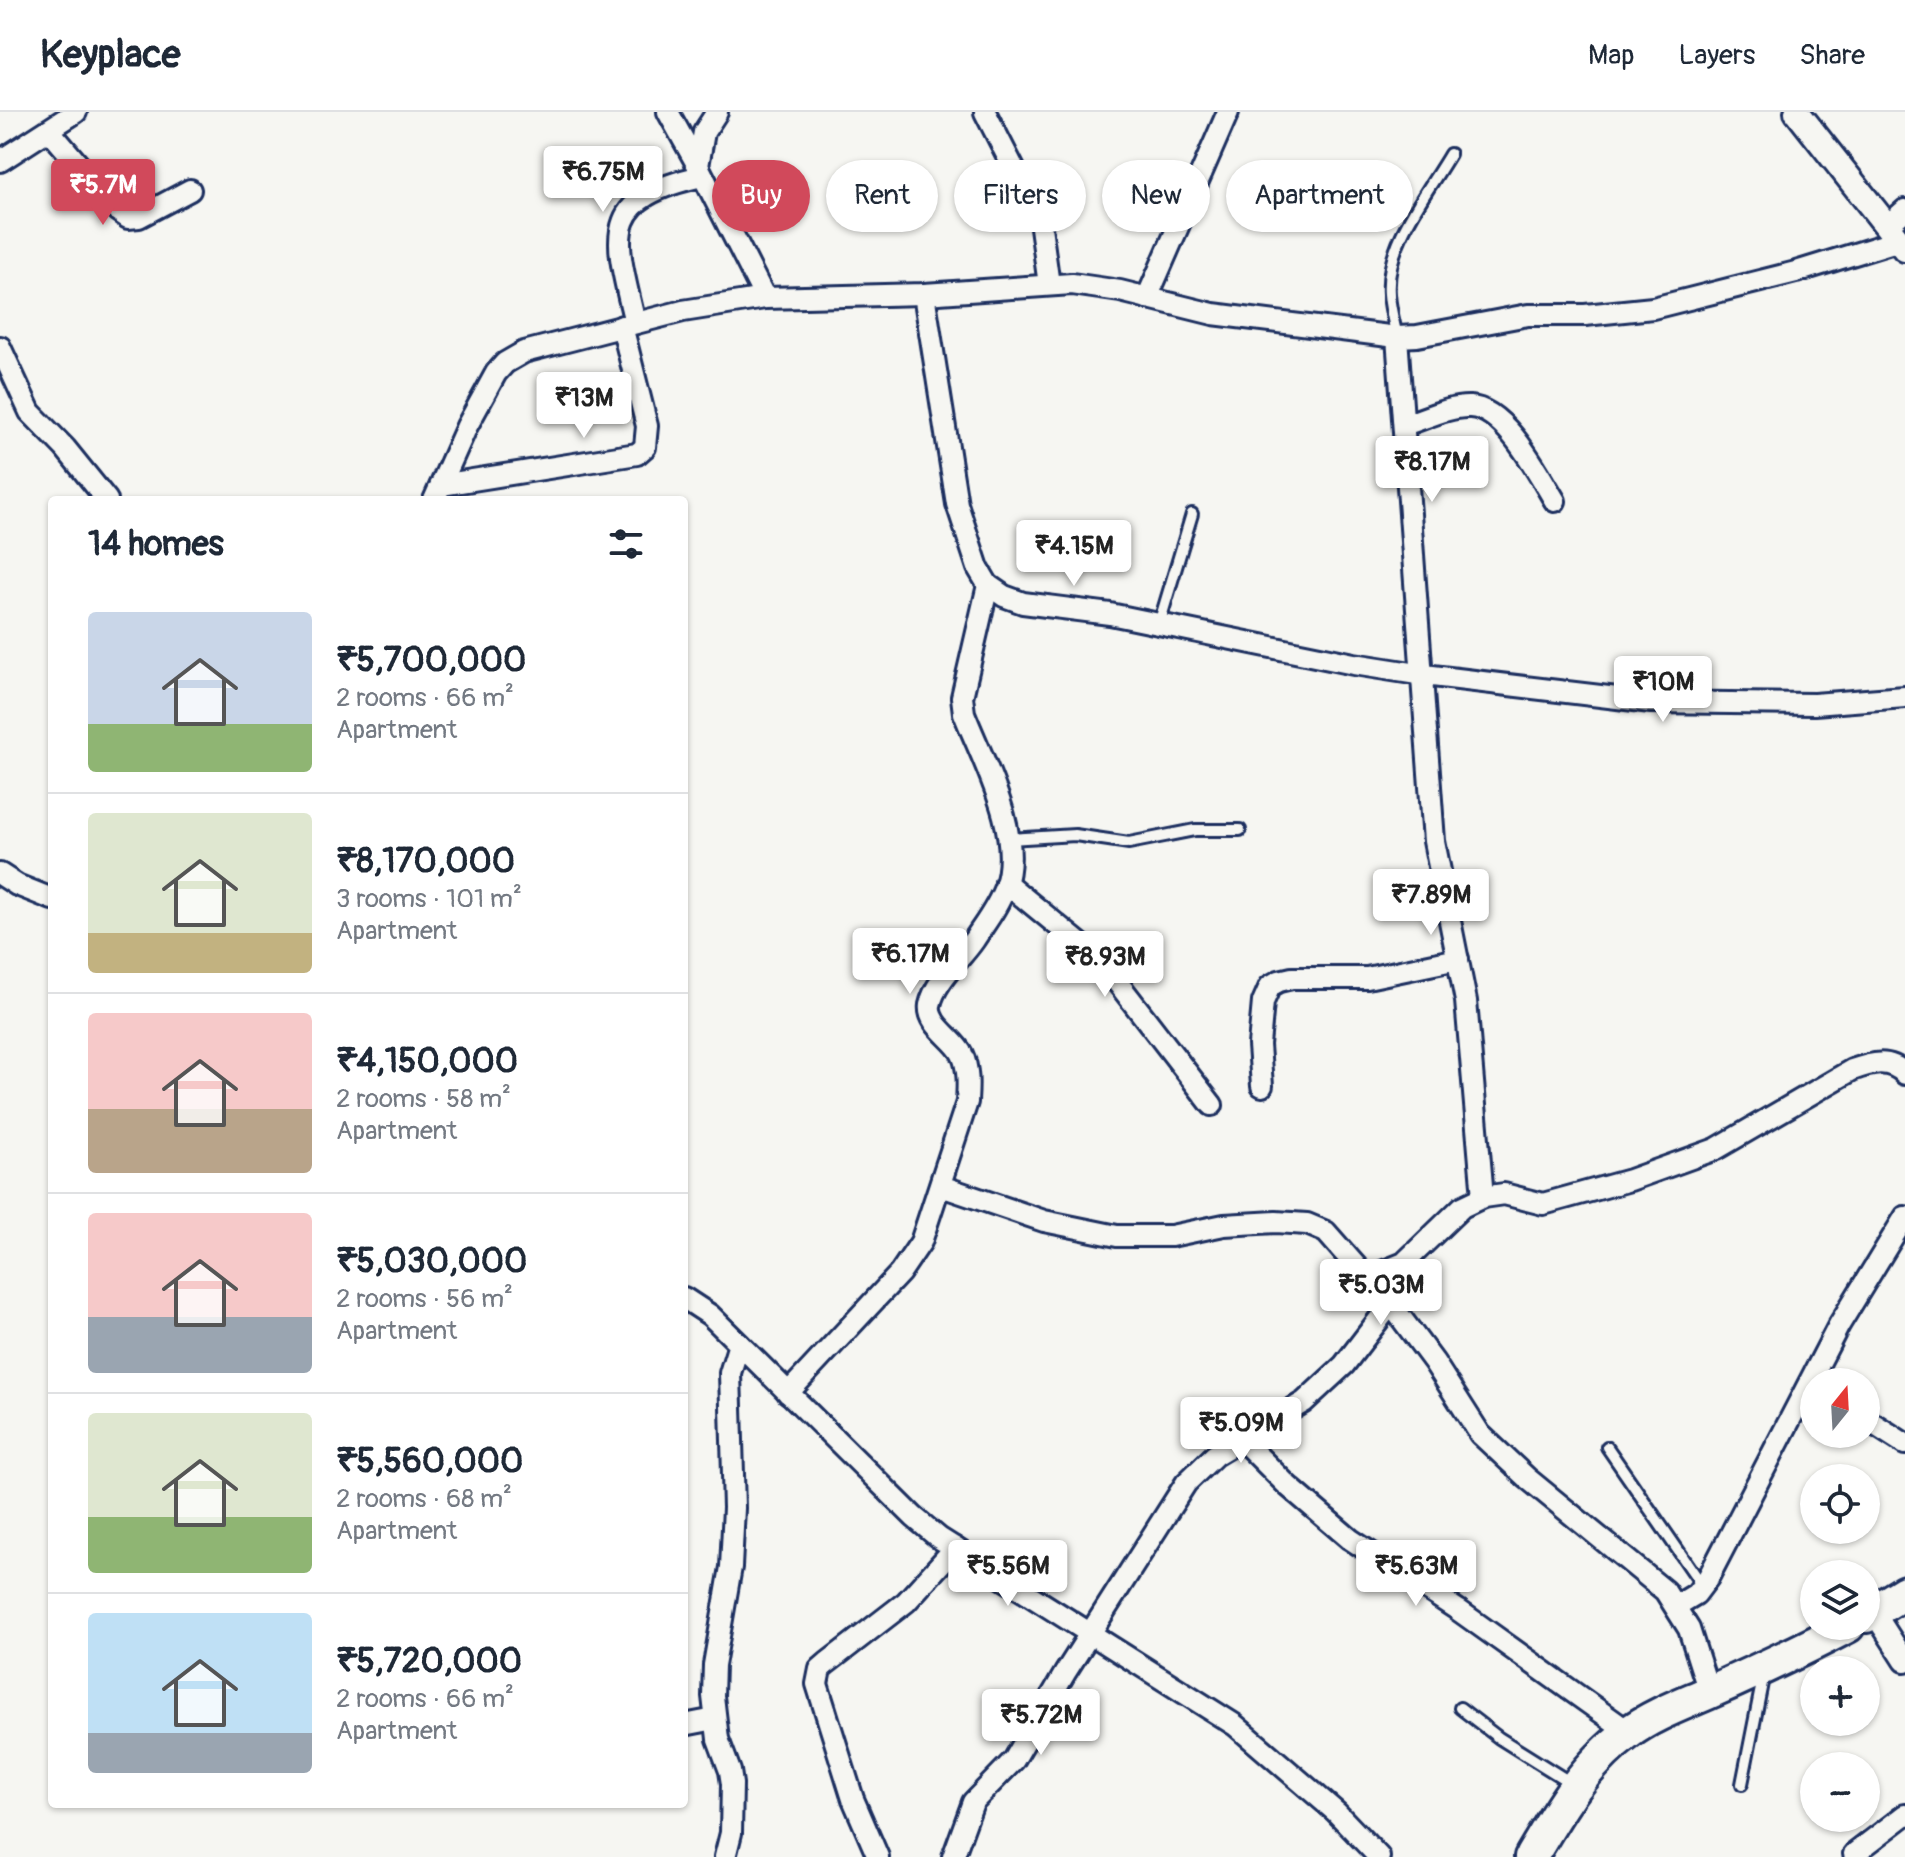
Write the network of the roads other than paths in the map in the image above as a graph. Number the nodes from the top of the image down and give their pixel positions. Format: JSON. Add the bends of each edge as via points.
{"nodes":[{"id":1,"x":76,"y":112,"type":"edge"},
{"id":2,"x":668,"y":112,"type":"edge"},
{"id":3,"x":717,"y":112,"type":"edge"},
{"id":4,"x":985,"y":112,"type":"edge"},
{"id":5,"x":1228,"y":112,"type":"edge"},
{"id":6,"x":1797,"y":112,"type":"edge"},
{"id":7,"x":49,"y":130,"type":"junction"},
{"id":8,"x":1450,"y":154,"type":"dead end"},
{"id":9,"x":0,"y":161,"type":"edge"},
{"id":10,"x":700,"y":171,"type":"junction"},
{"id":11,"x":190,"y":190,"type":"dead end"},
{"id":12,"x":1899,"y":231,"type":"edge"},
{"id":13,"x":1049,"y":285,"type":"junction"},
{"id":14,"x":924,"y":294,"type":"junction"},
{"id":15,"x":765,"y":298,"type":"junction"},
{"id":16,"x":1147,"y":298,"type":"junction"},
{"id":17,"x":628,"y":325,"type":"junction"},
{"id":18,"x":1397,"y":337,"type":"junction"},
{"id":19,"x":0,"y":347,"type":"edge"},
{"id":20,"x":1404,"y":425,"type":"junction"},
{"id":21,"x":438,"y":492,"type":"edge"},
{"id":22,"x":104,"y":496,"type":"edge"},
{"id":23,"x":1555,"y":501,"type":"dead end"},
{"id":24,"x":1192,"y":514,"type":"dead end"},
{"id":25,"x":988,"y":585,"type":"junction"},
{"id":26,"x":1159,"y":624,"type":"junction"},
{"id":27,"x":1424,"y":675,"type":"junction"},
{"id":28,"x":1905,"y":697,"type":"edge"},
{"id":29,"x":1240,"y":830,"type":"dead end"},
{"id":30,"x":1009,"y":839,"type":"junction"},
{"id":31,"x":0,"y":874,"type":"edge"},
{"id":32,"x":1006,"y":883,"type":"junction"},
{"id":33,"x":48,"y":899,"type":"edge"},
{"id":34,"x":1458,"y":959,"type":"junction"},
{"id":35,"x":1905,"y":1074,"type":"edge"},
{"id":36,"x":1262,"y":1086,"type":"dead end"},
{"id":37,"x":1212,"y":1105,"type":"dead end"},
{"id":38,"x":941,"y":1186,"type":"junction"},
{"id":39,"x":1483,"y":1197,"type":"junction"},
{"id":40,"x":1905,"y":1217,"type":"edge"},
{"id":41,"x":1367,"y":1278,"type":"junction"},
{"id":42,"x":688,"y":1301,"type":"edge"},
{"id":43,"x":1390,"y":1305,"type":"junction"},
{"id":44,"x":739,"y":1344,"type":"junction"},
{"id":45,"x":1824,"y":1368,"type":"edge"},
{"id":46,"x":788,"y":1393,"type":"junction"},
{"id":47,"x":1800,"y":1414,"type":"edge"},
{"id":48,"x":1880,"y":1428,"type":"edge"},
{"id":49,"x":1241,"y":1439,"type":"junction"},
{"id":50,"x":1905,"y":1444,"type":"edge"},
{"id":51,"x":1607,"y":1447,"type":"dead end"},
{"id":52,"x":955,"y":1548,"type":"junction"},
{"id":53,"x":1702,"y":1585,"type":"junction"},
{"id":54,"x":1905,"y":1592,"type":"edge"},
{"id":55,"x":1676,"y":1606,"type":"junction"},
{"id":56,"x":1880,"y":1607,"type":"edge"},
{"id":57,"x":1091,"y":1634,"type":"junction"},
{"id":58,"x":1880,"y":1636,"type":"edge"},
{"id":59,"x":1818,"y":1640,"type":"edge"},
{"id":60,"x":1905,"y":1661,"type":"edge"},
{"id":61,"x":1765,"y":1667,"type":"junction"},
{"id":62,"x":1709,"y":1692,"type":"junction"},
{"id":63,"x":1460,"y":1708,"type":"dead end"},
{"id":64,"x":715,"y":1719,"type":"junction"},
{"id":65,"x":688,"y":1724,"type":"edge"},
{"id":66,"x":1629,"y":1732,"type":"junction"},
{"id":67,"x":1742,"y":1784,"type":"dead end"},
{"id":68,"x":1574,"y":1786,"type":"junction"},
{"id":69,"x":1905,"y":1815,"type":"edge"},
{"id":70,"x":1854,"y":1854,"type":"dead end"},
{"id":71,"x":725,"y":1857,"type":"edge"},
{"id":72,"x":878,"y":1857,"type":"edge"},
{"id":73,"x":953,"y":1857,"type":"edge"},
{"id":74,"x":1379,"y":1857,"type":"edge"},
{"id":75,"x":1531,"y":1857,"type":"edge"}],
"edges":[{"from":1,"to":7,"type":"street"},
{"from":2,"to":10,"type":"street"},
{"from":3,"to":10,"type":"street","via":[[704,132]]},
{"from":4,"to":13,"type":"street","via":[[1040,220]]},
{"from":5,"to":16,"type":"street"},
{"from":6,"to":12,"type":"street"},
{"from":7,"to":9,"type":"street"},
{"from":7,"to":11,"type":"street","via":[[128,218]]},
{"from":8,"to":18,"type":"lane","via":[[1410,220],[1394,259],[1389,292]]},
{"from":10,"to":15,"type":"street"},
{"from":10,"to":17,"type":"street","via":[[639,198],[628,212],[619,252]]},
{"from":12,"to":18,"type":"street","via":[[1769,280],[1653,308],[1528,315]]},
{"from":13,"to":14,"type":"street"},
{"from":13,"to":16,"type":"street","via":[[1092,285]]},
{"from":14,"to":15,"type":"street"},
{"from":14,"to":25,"type":"street","via":[[957,504]]},
{"from":15,"to":17,"type":"street"},
{"from":16,"to":18,"type":"street","via":[[1213,314]]},
{"from":17,"to":21,"type":"street","via":[[524,352],[505,363],[467,426]]},
{"from":17,"to":21,"type":"street","via":[[647,426],[645,447],[637,454]]},
{"from":18,"to":20,"type":"street"},
{"from":19,"to":22,"type":"street","via":[[30,412]]},
{"from":20,"to":23,"type":"street","via":[[1467,407],[1490,413],[1528,457]]},
{"from":20,"to":27,"type":"street"},
{"from":24,"to":26,"type":"lane"},
{"from":25,"to":26,"type":"street","via":[[1023,603]]},
{"from":25,"to":30,"type":"street","via":[[962,697]]},
{"from":26,"to":27,"type":"street"},
{"from":27,"to":28,"type":"street","via":[[1651,702],[1814,704]]},
{"from":27,"to":34,"type":"street","via":[[1434,841]]},
{"from":29,"to":30,"type":"lane","via":[[1195,830],[1129,843],[1075,835]]},
{"from":30,"to":32,"type":"street"},
{"from":31,"to":33,"type":"street"},
{"from":32,"to":37,"type":"street","via":[[1101,961]]},
{"from":32,"to":38,"type":"street","via":[[998,904],[931,1002],[930,1014],[956,1044],[968,1080],[967,1102]]},
{"from":34,"to":36,"type":"street","via":[[1367,978],[1292,978],[1270,986],[1259,1045]]},
{"from":34,"to":39,"type":"street"},
{"from":35,"to":39,"type":"street","via":[[1884,1062],[1870,1063],[1716,1149],[1587,1193],[1543,1204],[1504,1194]]},
{"from":38,"to":41,"type":"street","via":[[1044,1221],[1117,1236],[1171,1236],[1224,1225],[1307,1224],[1326,1232]]},
{"from":38,"to":46,"type":"street","via":[[921,1242],[900,1273]]},
{"from":39,"to":41,"type":"street","via":[[1462,1207],[1404,1263]]},
{"from":40,"to":45,"type":"street","via":[[1839,1325]]},
{"from":41,"to":43,"type":"street"},
{"from":42,"to":44,"type":"street"},
{"from":43,"to":49,"type":"street","via":[[1322,1386]]},
{"from":43,"to":55,"type":"street","via":[[1480,1434],[1665,1591]]},
{"from":44,"to":46,"type":"street"},
{"from":44,"to":64,"type":"street","via":[[730,1373],[734,1508],[731,1567],[714,1665]]},
{"from":46,"to":52,"type":"street","via":[[914,1517]]},
{"from":47,"to":53,"type":"street"},
{"from":48,"to":50,"type":"street"},
{"from":49,"to":57,"type":"street","via":[[1186,1483]]},
{"from":49,"to":66,"type":"street","via":[[1350,1539]]},
{"from":51,"to":53,"type":"lane"},
{"from":52,"to":57,"type":"street"},
{"from":52,"to":72,"type":"street","via":[[906,1602],[827,1663],[818,1676],[828,1724]]},
{"from":53,"to":55,"type":"street"},
{"from":54,"to":56,"type":"highway"},
{"from":55,"to":62,"type":"street"},
{"from":57,"to":73,"type":"street","via":[[1014,1760],[973,1802]]},
{"from":57,"to":74,"type":"street","via":[[1235,1725],[1336,1812]]},
{"from":58,"to":60,"type":"street"},
{"from":59,"to":61,"type":"highway"},
{"from":61,"to":62,"type":"highway"},
{"from":61,"to":67,"type":"lane"},
{"from":62,"to":66,"type":"highway"},
{"from":63,"to":68,"type":"lane"},
{"from":64,"to":65,"type":"street"},
{"from":64,"to":71,"type":"street","via":[[732,1784]]},
{"from":66,"to":68,"type":"highway"},
{"from":68,"to":75,"type":"highway"},
{"from":69,"to":70,"type":"street"}]}
